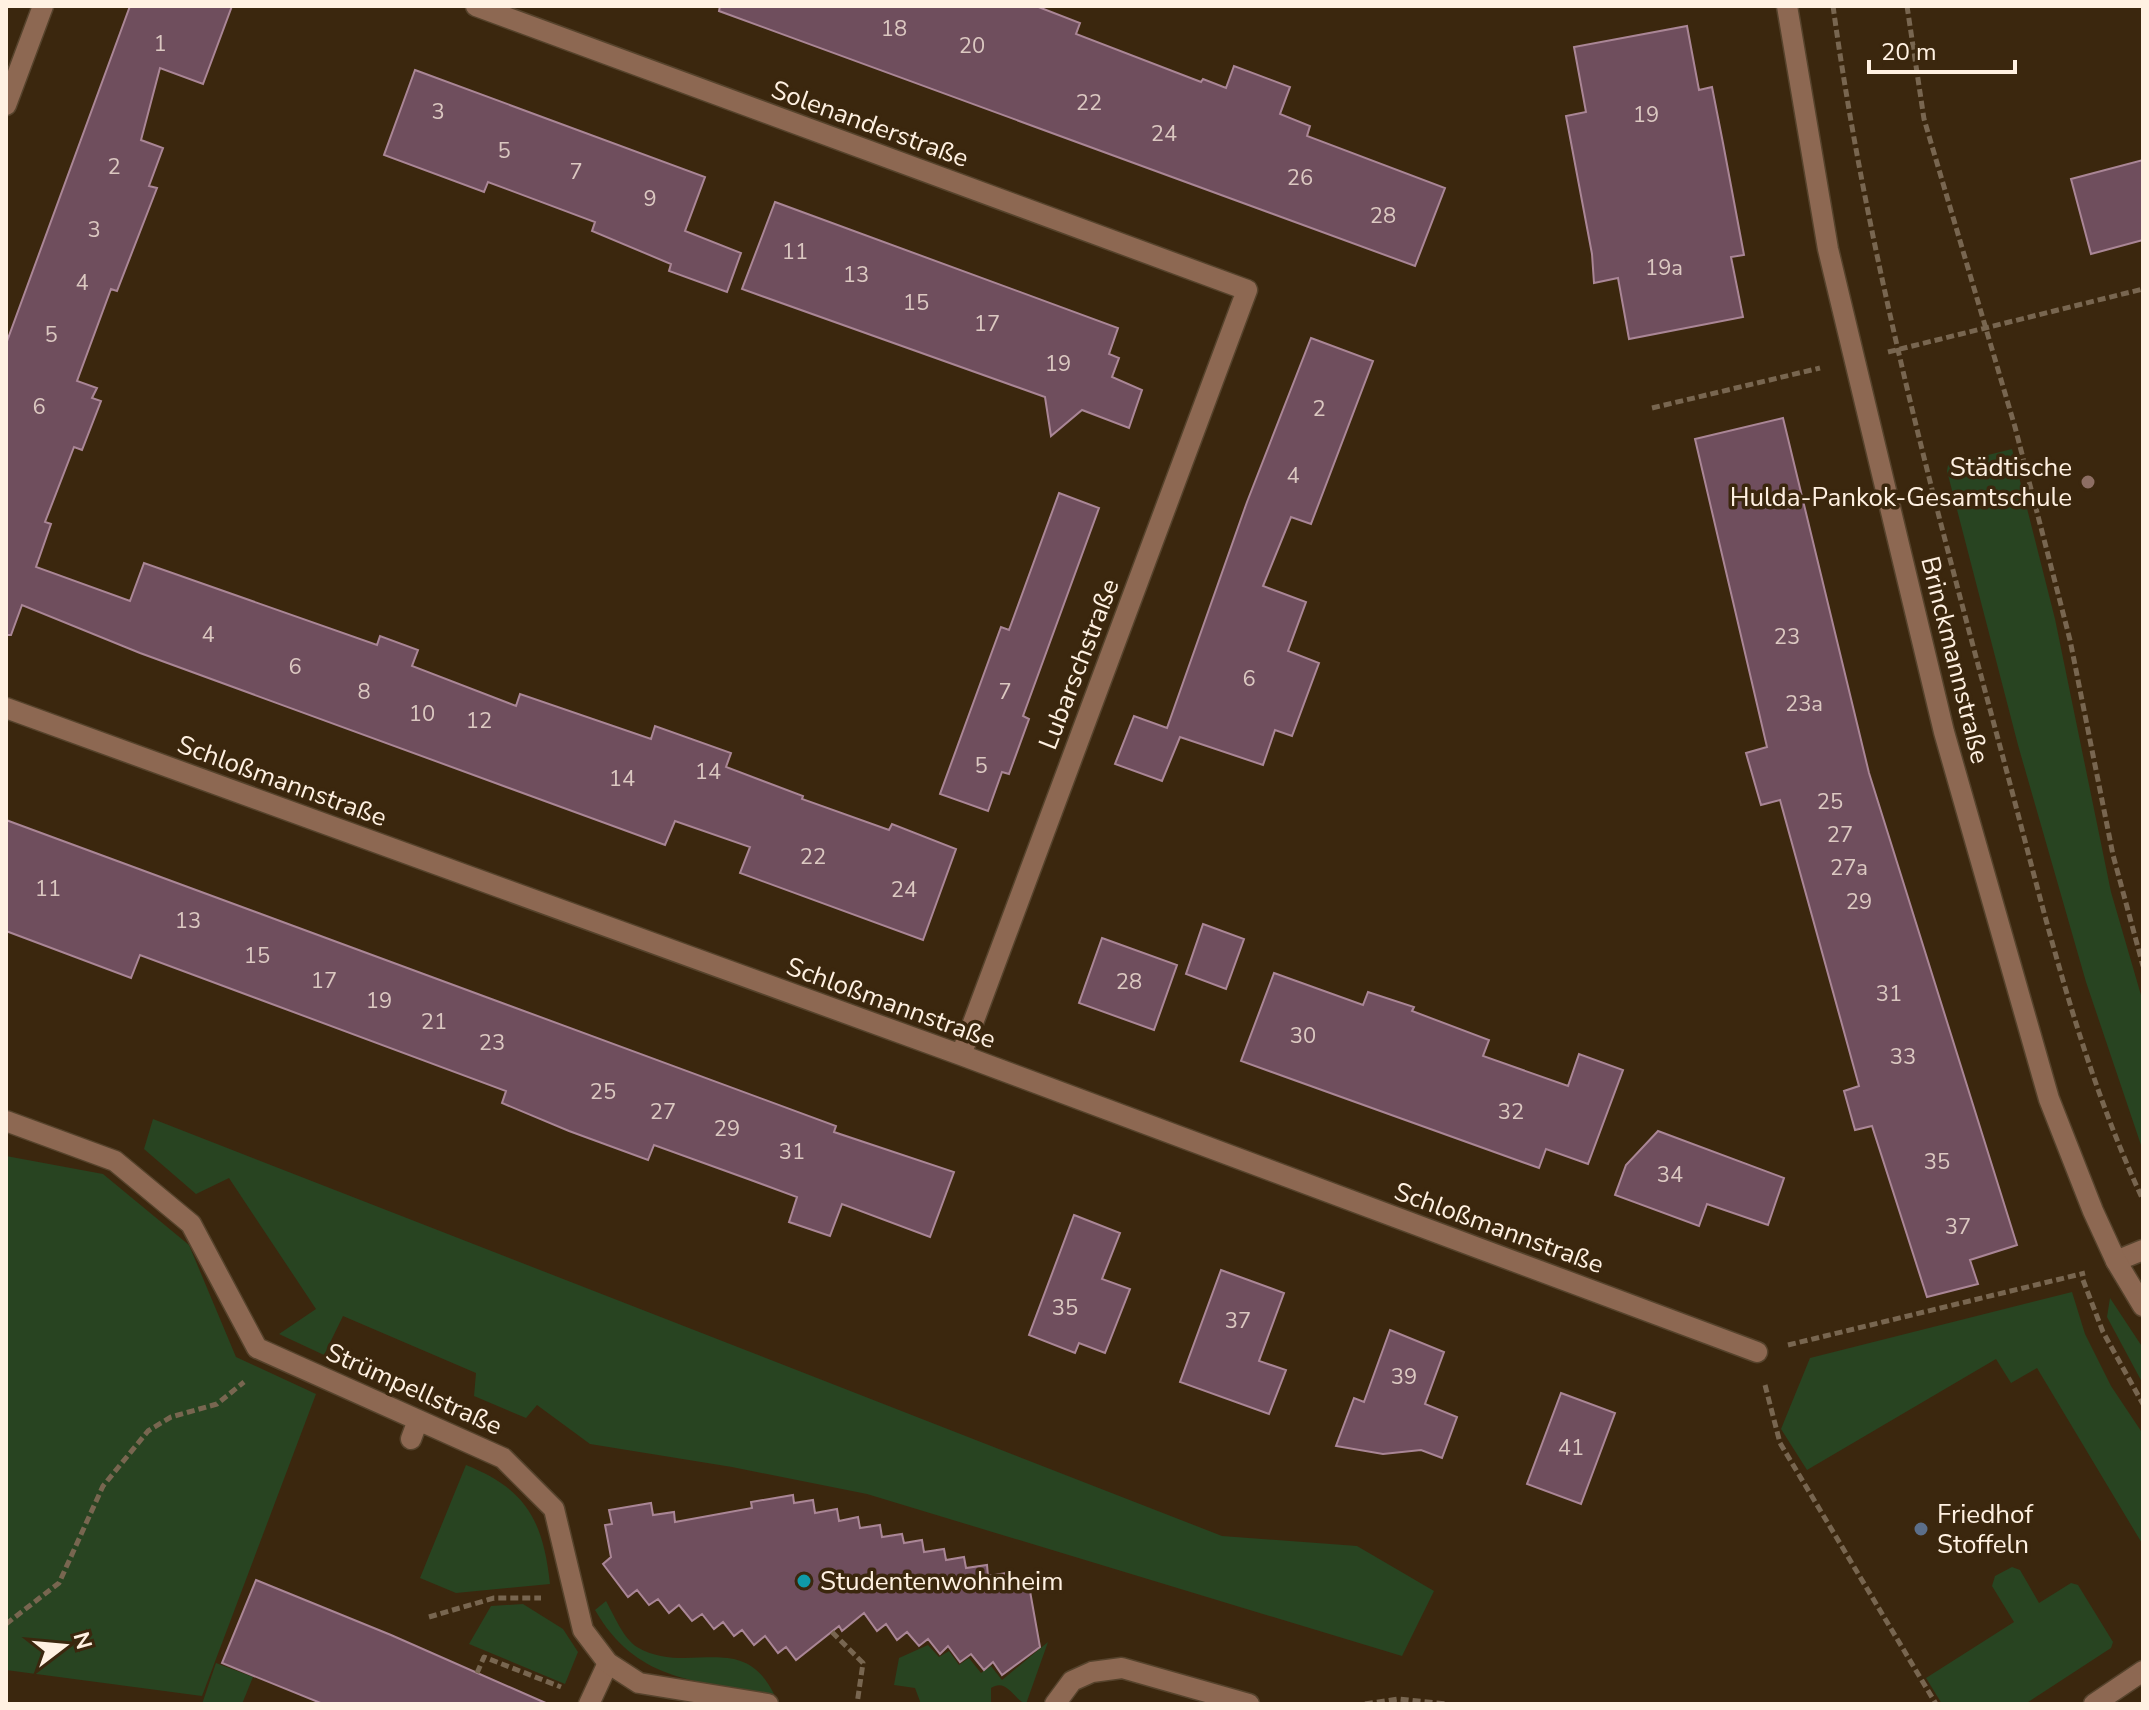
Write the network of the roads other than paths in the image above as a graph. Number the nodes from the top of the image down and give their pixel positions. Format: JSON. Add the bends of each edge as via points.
{"nodes":[{"id":1,"x":43,"y":6,"type":"edge"},
{"id":2,"x":476,"y":6,"type":"edge"},
{"id":3,"x":1787,"y":6,"type":"edge"},
{"id":4,"x":6,"y":105,"type":"edge"},
{"id":5,"x":1247,"y":290,"type":"joint"},
{"id":6,"x":6,"y":708,"type":"edge"},
{"id":7,"x":961,"y":1055,"type":"junction"},
{"id":8,"x":6,"y":1121,"type":"edge"},
{"id":9,"x":2143,"y":1250,"type":"edge"},
{"id":10,"x":2116,"y":1261,"type":"junction"},
{"id":11,"x":2143,"y":1306,"type":"edge"},
{"id":12,"x":1757,"y":1352,"type":"road end"},
{"id":13,"x":608,"y":1663,"type":"junction"},
{"id":14,"x":2143,"y":1671,"type":"edge"},
{"id":15,"x":589,"y":1704,"type":"edge"},
{"id":16,"x":768,"y":1704,"type":"edge"},
{"id":17,"x":1055,"y":1704,"type":"edge"},
{"id":18,"x":1249,"y":1704,"type":"edge"},
{"id":19,"x":2094,"y":1704,"type":"edge"}],
"edges":[{"from":1,"to":4,"type":"street"},
{"from":2,"to":5,"type":"street","name":"Solenanderstraße"},
{"from":3,"to":10,"type":"street","name":"Brinckmannstraße","via":[[1828,249],[1944,732],[2049,1099]]},
{"from":5,"to":7,"type":"street","name":"Lubarschstraße"},
{"from":6,"to":7,"type":"street","name":"Schloßmannstraße"},
{"from":7,"to":12,"type":"street","name":"Schloßmannstraße"},
{"from":8,"to":13,"type":"street","name":"Strümpellstraße","via":[[115,1161],[191,1224],[257,1348],[414,1430],[503,1458],[554,1509],[583,1630]]},
{"from":9,"to":10,"type":"street"},
{"from":10,"to":11,"type":"street","name":"Brinckmannstraße"},
{"from":13,"to":15,"type":"street"},
{"from":13,"to":16,"type":"street","name":"Strümpellstraße","via":[[639,1683]]},
{"from":14,"to":19,"type":"street"},
{"from":17,"to":18,"type":"street","via":[[1072,1681],[1122,1668]]}]}
